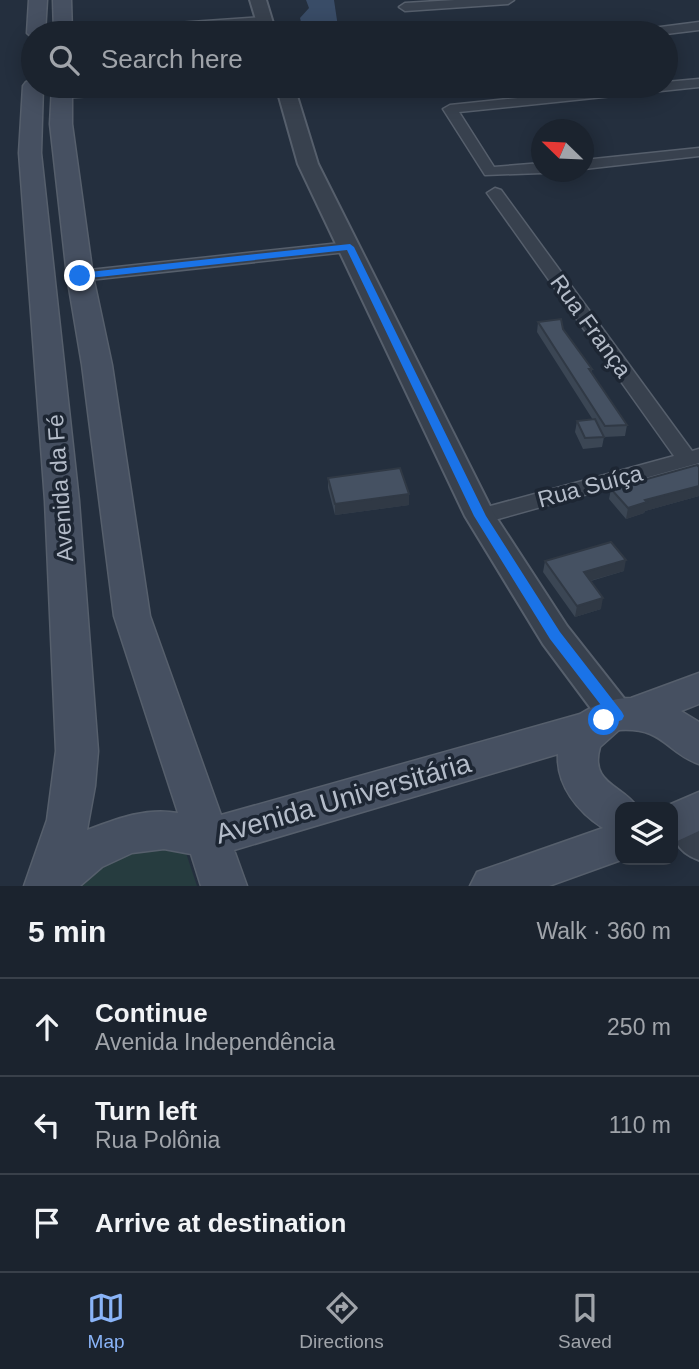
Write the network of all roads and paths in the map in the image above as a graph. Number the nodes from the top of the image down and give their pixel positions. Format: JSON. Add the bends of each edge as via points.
{"nodes":[{"id":1,"x":38,"y":0,"type":"edge"},
{"id":2,"x":62,"y":0,"type":"edge"},
{"id":3,"x":258,"y":0,"type":"edge"},
{"id":4,"x":508,"y":0,"type":"edge"},
{"id":5,"x":405,"y":7,"type":"dead end"},
{"id":6,"x":37,"y":21,"type":"edge"},
{"id":7,"x":62,"y":21,"type":"edge"},
{"id":8,"x":264,"y":21,"type":"edge"},
{"id":9,"x":699,"y":26,"type":"edge"},
{"id":10,"x":678,"y":29,"type":"edge"},
{"id":11,"x":699,"y":83,"type":"edge"},
{"id":12,"x":678,"y":86,"type":"edge"},
{"id":13,"x":49,"y":98,"type":"edge"},
{"id":14,"x":54,"y":98,"type":"edge"},
{"id":15,"x":289,"y":98,"type":"edge"},
{"id":16,"x":576,"y":98,"type":"edge"},
{"id":17,"x":699,"y":152,"type":"edge"},
{"id":18,"x":594,"y":164,"type":"edge"},
{"id":19,"x":531,"y":169,"type":"edge"},
{"id":20,"x":495,"y":192,"type":"dead end"},
{"id":21,"x":350,"y":247,"type":"junction"},
{"id":22,"x":80,"y":276,"type":"junction"},
{"id":23,"x":693,"y":458,"type":"edge"},
{"id":24,"x":480,"y":516,"type":"junction"},
{"id":25,"x":699,"y":688,"type":"edge"},
{"id":26,"x":614,"y":719,"type":"junction"},
{"id":27,"x":699,"y":747,"type":"edge"},
{"id":28,"x":615,"y":812,"type":"edge"},
{"id":29,"x":206,"y":839,"type":"junction"},
{"id":30,"x":615,"y":843,"type":"edge"},
{"id":31,"x":49,"y":886,"type":"edge"},
{"id":32,"x":224,"y":886,"type":"edge"},
{"id":33,"x":493,"y":886,"type":"edge"}],
"edges":[{"from":1,"to":6,"type":"main road"},
{"from":2,"to":7,"type":"main road"},
{"from":3,"to":8,"type":"street"},
{"from":4,"to":5,"type":"street"},
{"from":9,"to":10,"type":"street"},
{"from":11,"to":12,"type":"street"},
{"from":13,"to":31,"type":"main road","name":"Avenida da Fé","via":[[30,153],[62,501],[77,751],[76,788]]},
{"from":14,"to":22,"type":"main road"},
{"from":15,"to":21,"type":"street","via":[[308,164]]},
{"from":16,"to":19,"type":"street","via":[[450,109],[490,172]]},
{"from":17,"to":18,"type":"street"},
{"from":20,"to":23,"type":"street","name":"Rua França"},
{"from":21,"to":22,"type":"street"},
{"from":21,"to":24,"type":"street"},
{"from":22,"to":29,"type":"main road","via":[[132,616]]},
{"from":23,"to":24,"type":"street","name":"Rua Suíça"},
{"from":24,"to":26,"type":"street"},
{"from":25,"to":26,"type":"main road","name":"Avenida Universitária"},
{"from":26,"to":27,"type":"main road","via":[[653,717],[674,725]]},
{"from":26,"to":28,"type":"main road","via":[[578,749],[577,762],[592,795]]},
{"from":26,"to":29,"type":"main road","name":"Avenida Universitária"},
{"from":29,"to":31,"type":"main road","name":"Avenida Universitária","via":[[165,830],[131,834],[93,848]]},
{"from":29,"to":32,"type":"main road"},
{"from":30,"to":33,"type":"main road"}]}
